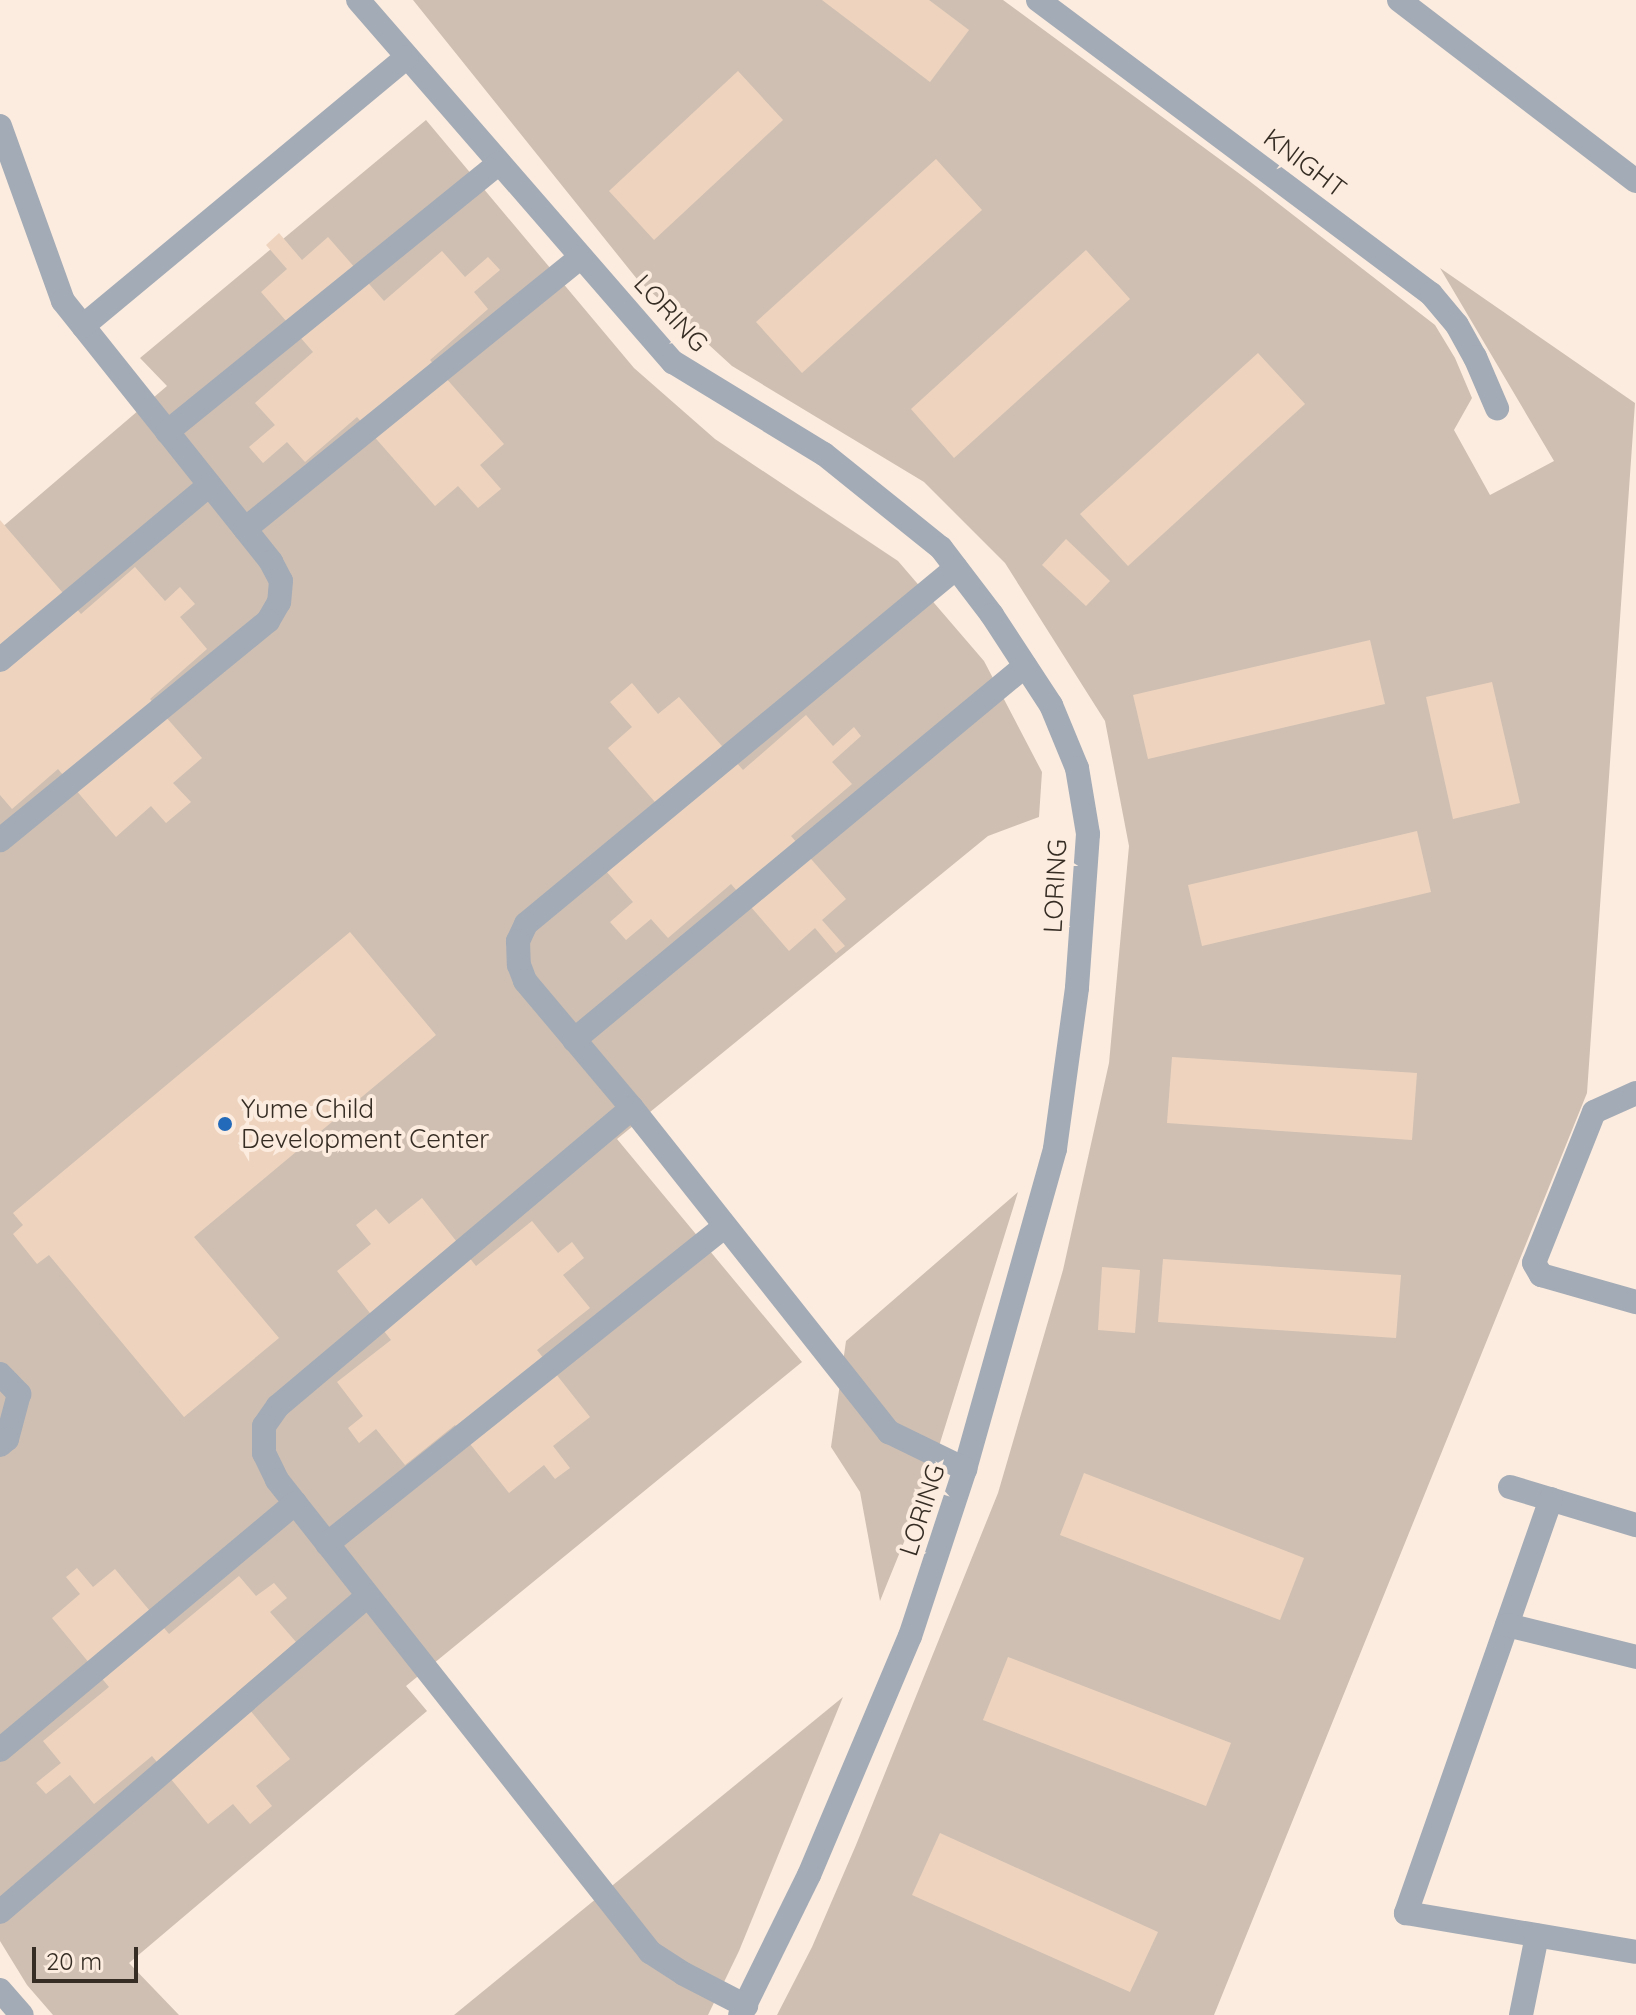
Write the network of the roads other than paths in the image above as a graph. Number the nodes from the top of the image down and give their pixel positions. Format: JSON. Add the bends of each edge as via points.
{"nodes":[{"id":1,"x":358,"y":0,"type":"edge"},
{"id":2,"x":1038,"y":0,"type":"edge"},
{"id":3,"x":1399,"y":0,"type":"edge"},
{"id":4,"x":407,"y":57,"type":"junction"},
{"id":5,"x":0,"y":126,"type":"edge"},
{"id":6,"x":499,"y":163,"type":"junction"},
{"id":7,"x":1636,"y":181,"type":"edge"},
{"id":8,"x":581,"y":257,"type":"junction"},
{"id":9,"x":83,"y":326,"type":"junction"},
{"id":10,"x":1497,"y":408,"type":"dead end"},
{"id":11,"x":167,"y":432,"type":"junction"},
{"id":12,"x":209,"y":485,"type":"junction"},
{"id":13,"x":245,"y":529,"type":"junction"},
{"id":14,"x":956,"y":568,"type":"junction"},
{"id":15,"x":0,"y":660,"type":"edge"},
{"id":16,"x":1025,"y":666,"type":"junction"},
{"id":17,"x":0,"y":840,"type":"edge"},
{"id":18,"x":574,"y":1040,"type":"junction"},
{"id":19,"x":1636,"y":1093,"type":"edge"},
{"id":20,"x":632,"y":1108,"type":"junction"},
{"id":21,"x":725,"y":1226,"type":"junction"},
{"id":22,"x":1636,"y":1302,"type":"edge"},
{"id":23,"x":0,"y":1374,"type":"edge"},
{"id":24,"x":0,"y":1445,"type":"edge"},
{"id":25,"x":965,"y":1469,"type":"junction"},
{"id":26,"x":1510,"y":1487,"type":"dead end"},
{"id":27,"x":1551,"y":1499,"type":"junction"},
{"id":28,"x":295,"y":1503,"type":"junction"},
{"id":29,"x":1636,"y":1525,"type":"edge"},
{"id":30,"x":327,"y":1544,"type":"junction"},
{"id":31,"x":368,"y":1596,"type":"junction"},
{"id":32,"x":1507,"y":1625,"type":"junction"},
{"id":33,"x":1636,"y":1657,"type":"edge"},
{"id":34,"x":0,"y":1750,"type":"edge"},
{"id":35,"x":0,"y":1912,"type":"edge"},
{"id":36,"x":1537,"y":1936,"type":"junction"},
{"id":37,"x":1636,"y":1952,"type":"edge"},
{"id":38,"x":0,"y":1990,"type":"edge"},
{"id":39,"x":743,"y":2010,"type":"edge"},
{"id":40,"x":22,"y":2015,"type":"edge"},
{"id":41,"x":1521,"y":2015,"type":"edge"}],
"edges":[{"from":1,"to":4,"type":"street","name":"LORING"},
{"from":2,"to":10,"type":"street","name":"KNIGHT","via":[[1431,294],[1457,325]]},
{"from":3,"to":7,"type":"street"},
{"from":4,"to":6,"type":"street","name":"LORING"},
{"from":4,"to":9,"type":"street"},
{"from":5,"to":9,"type":"street","via":[[63,301]]},
{"from":6,"to":8,"type":"street","name":"LORING"},
{"from":6,"to":11,"type":"street"},
{"from":8,"to":13,"type":"street"},
{"from":8,"to":14,"type":"street","name":"LORING","via":[[673,362],[824,454],[941,548]]},
{"from":9,"to":11,"type":"street"},
{"from":11,"to":12,"type":"street"},
{"from":12,"to":13,"type":"street"},
{"from":12,"to":15,"type":"street"},
{"from":13,"to":17,"type":"street","via":[[281,581],[279,602],[268,621]]},
{"from":14,"to":16,"type":"street","name":"LORING"},
{"from":14,"to":18,"type":"street","via":[[526,924],[518,941],[525,981]]},
{"from":16,"to":18,"type":"street"},
{"from":16,"to":25,"type":"street","name":"LORING","via":[[1051,705],[1077,768],[1088,834],[1078,973],[1055,1149]]},
{"from":18,"to":20,"type":"street"},
{"from":19,"to":22,"type":"street","via":[[1594,1112],[1534,1263],[1541,1275]]},
{"from":20,"to":21,"type":"street"},
{"from":20,"to":28,"type":"street","via":[[278,1406],[264,1426],[264,1453]]},
{"from":21,"to":25,"type":"street","via":[[889,1432]]},
{"from":21,"to":30,"type":"street"},
{"from":23,"to":24,"type":"street","via":[[19,1394],[7,1439]]},
{"from":25,"to":39,"type":"street","name":"LORING","via":[[910,1636],[809,1875]]},
{"from":26,"to":27,"type":"street"},
{"from":27,"to":29,"type":"street"},
{"from":27,"to":32,"type":"street"},
{"from":28,"to":30,"type":"street"},
{"from":28,"to":34,"type":"street"},
{"from":30,"to":31,"type":"street"},
{"from":31,"to":35,"type":"street"},
{"from":31,"to":39,"type":"street","via":[[650,1952]]},
{"from":32,"to":33,"type":"street"},
{"from":32,"to":36,"type":"street","via":[[1406,1913]]},
{"from":36,"to":37,"type":"street"},
{"from":36,"to":41,"type":"street"},
{"from":38,"to":40,"type":"street"}]}
